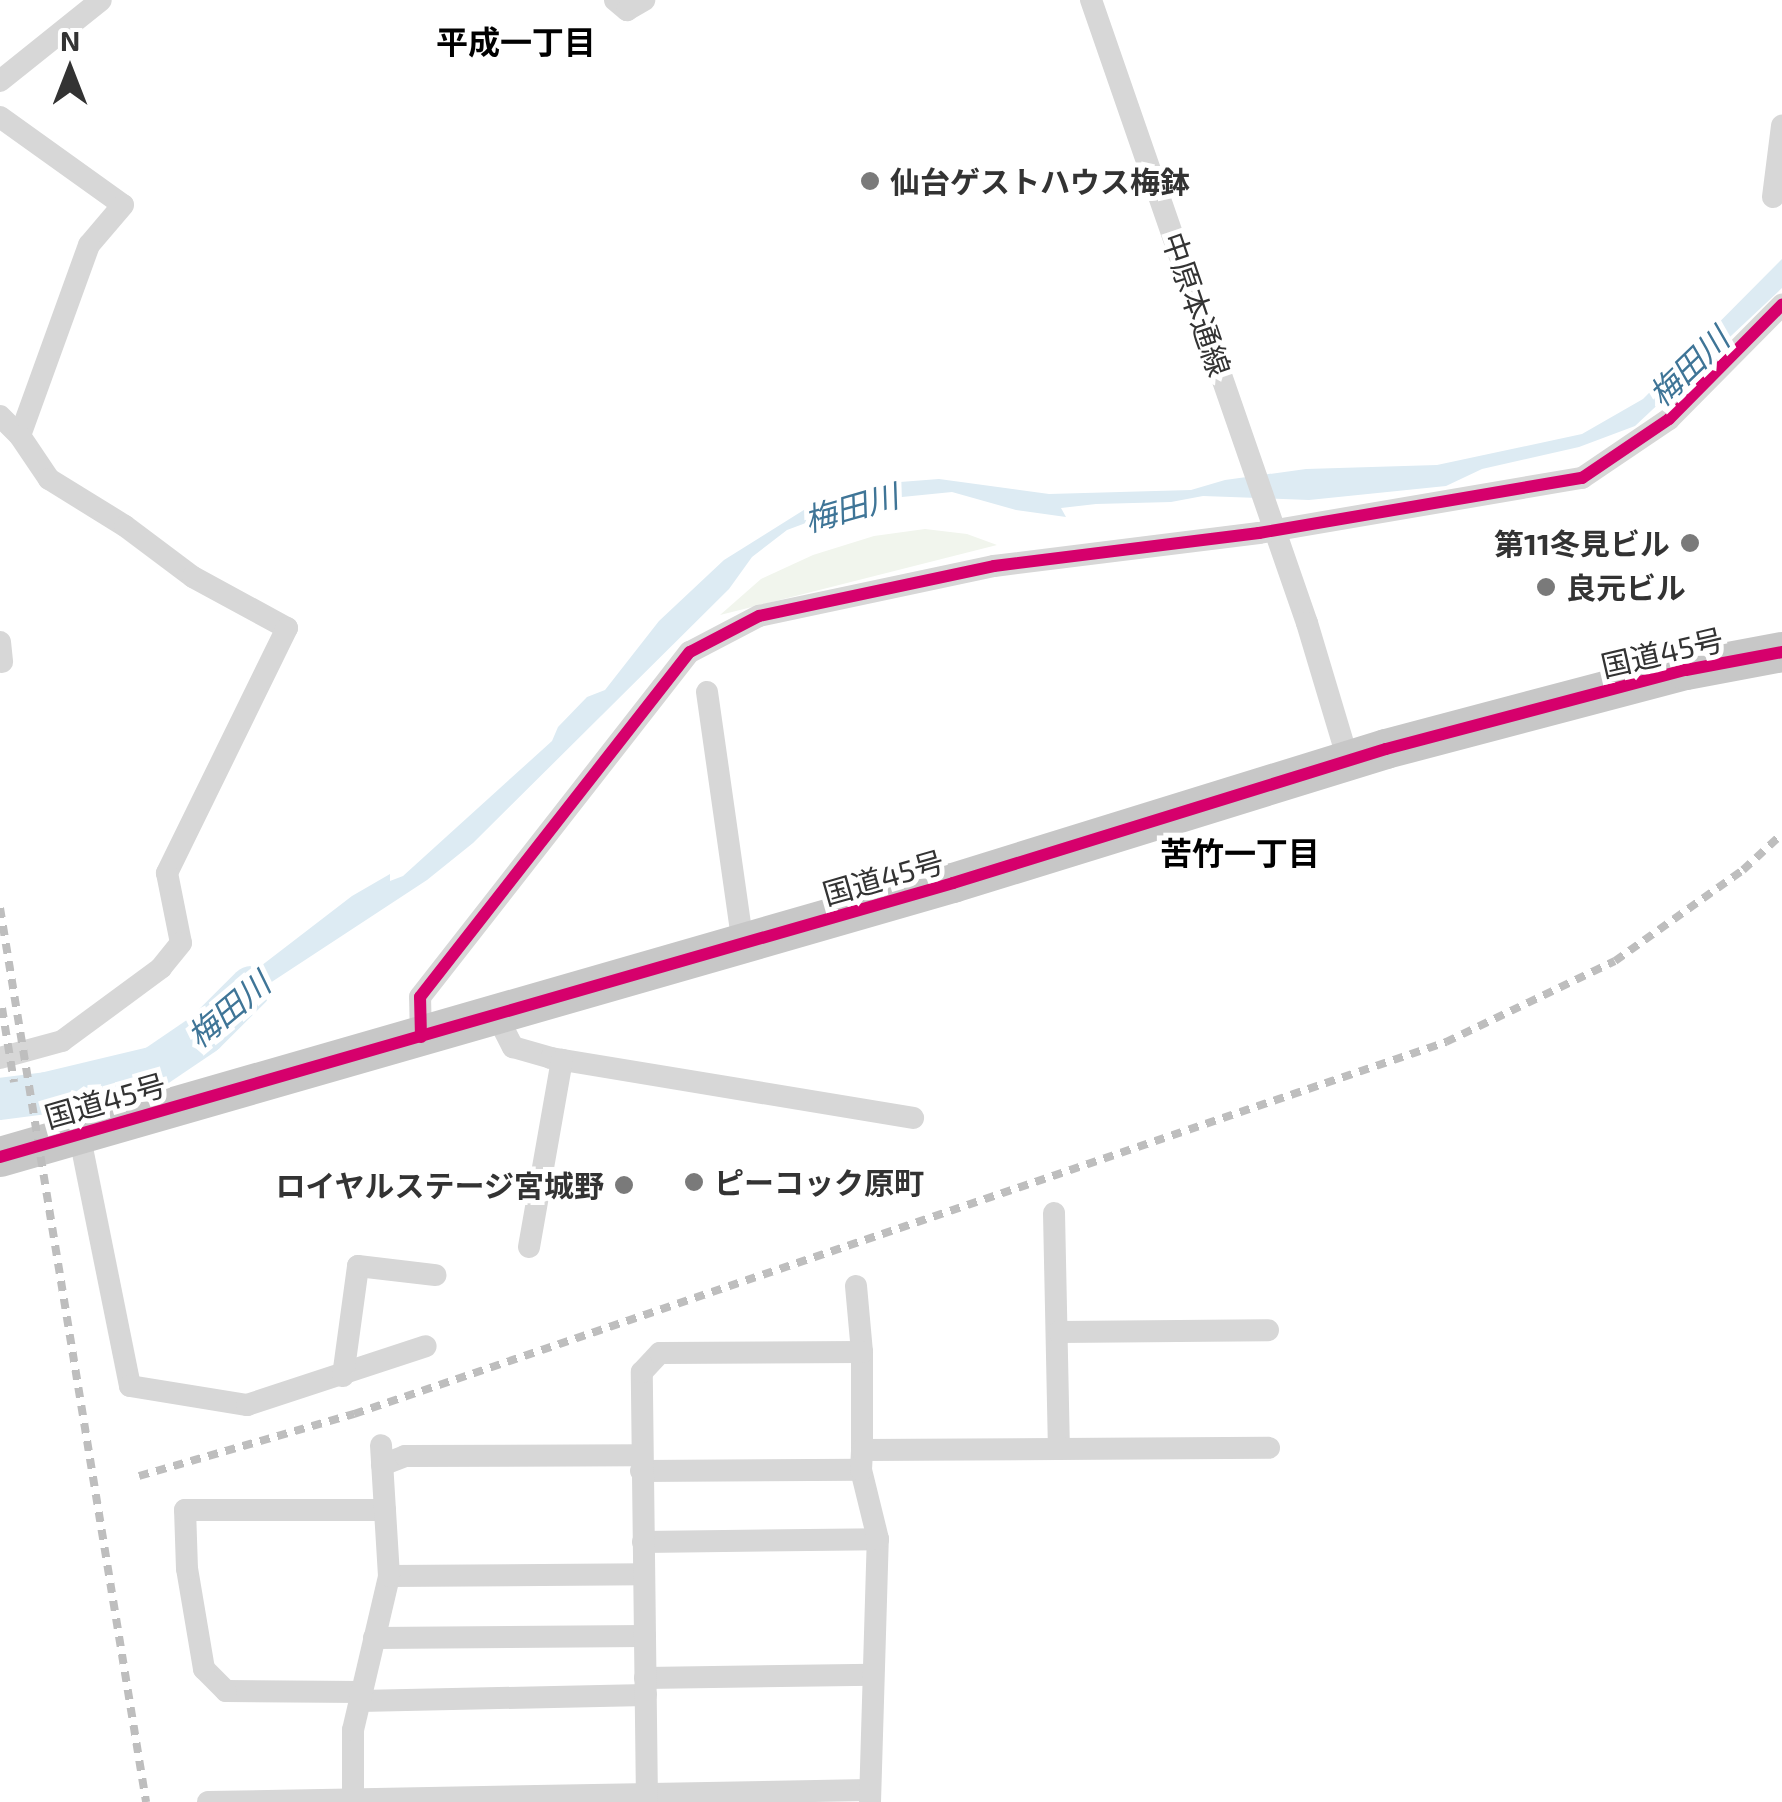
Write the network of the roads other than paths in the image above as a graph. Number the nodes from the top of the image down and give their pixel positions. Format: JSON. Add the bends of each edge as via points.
{"nodes":[{"id":1,"x":101,"y":0,"type":"edge"},
{"id":2,"x":615,"y":0,"type":"edge"},
{"id":3,"x":644,"y":0,"type":"edge"},
{"id":4,"x":1091,"y":0,"type":"edge"},
{"id":5,"x":2,"y":80,"type":"edge"},
{"id":6,"x":0,"y":116,"type":"edge"},
{"id":7,"x":1782,"y":126,"type":"edge"},
{"id":8,"x":1773,"y":196,"type":"dead end"},
{"id":9,"x":1782,"y":305,"type":"edge"},
{"id":10,"x":0,"y":416,"type":"edge"},
{"id":11,"x":20,"y":436,"type":"junction"},
{"id":12,"x":1272,"y":523,"type":"junction"},
{"id":13,"x":1782,"y":652,"type":"edge"},
{"id":14,"x":706,"y":692,"type":"dead end"},
{"id":15,"x":1348,"y":760,"type":"junction"},
{"id":16,"x":743,"y":944,"type":"junction"},
{"id":17,"x":497,"y":1016,"type":"junction"},
{"id":18,"x":421,"y":1037,"type":"junction"},
{"id":19,"x":0,"y":1058,"type":"edge"},
{"id":20,"x":562,"y":1060,"type":"junction"},
{"id":21,"x":913,"y":1118,"type":"dead end"},
{"id":22,"x":79,"y":1133,"type":"junction"},
{"id":23,"x":0,"y":1157,"type":"edge"},
{"id":24,"x":1054,"y":1213,"type":"dead end"},
{"id":25,"x":529,"y":1247,"type":"dead end"},
{"id":26,"x":435,"y":1275,"type":"dead end"},
{"id":27,"x":856,"y":1286,"type":"dead end"},
{"id":28,"x":1268,"y":1330,"type":"dead end"},
{"id":29,"x":1059,"y":1332,"type":"junction"},
{"id":30,"x":426,"y":1346,"type":"dead end"},
{"id":31,"x":862,"y":1352,"type":"junction"},
{"id":32,"x":343,"y":1376,"type":"junction"},
{"id":33,"x":1269,"y":1448,"type":"dead end"},
{"id":34,"x":1059,"y":1449,"type":"junction"},
{"id":35,"x":862,"y":1460,"type":"junction"},
{"id":36,"x":641,"y":1463,"type":"junction"},
{"id":37,"x":385,"y":1510,"type":"junction"},
{"id":38,"x":878,"y":1539,"type":"junction"},
{"id":39,"x":644,"y":1542,"type":"junction"},
{"id":40,"x":644,"y":1574,"type":"junction"},
{"id":41,"x":389,"y":1576,"type":"junction"},
{"id":42,"x":644,"y":1636,"type":"junction"},
{"id":43,"x":374,"y":1638,"type":"junction"},
{"id":44,"x":873,"y":1675,"type":"junction"},
{"id":45,"x":645,"y":1686,"type":"junction"},
{"id":46,"x":361,"y":1696,"type":"junction"},
{"id":47,"x":870,"y":1796,"type":"edge"},
{"id":48,"x":647,"y":1798,"type":"edge"},
{"id":49,"x":353,"y":1800,"type":"edge"},
{"id":50,"x":208,"y":1802,"type":"edge"}],
"edges":[{"from":1,"to":5,"type":"street"},
{"from":2,"to":3,"type":"street","via":[[627,10]]},
{"from":4,"to":12,"type":"street","name":"中原本通線"},
{"from":5,"to":6,"type":"street"},
{"from":6,"to":11,"type":"street","via":[[124,206],[89,246]]},
{"from":7,"to":8,"type":"street"},
{"from":9,"to":12,"type":"street","via":[[1669,419],[1596,473]]},
{"from":10,"to":11,"type":"street"},
{"from":11,"to":19,"type":"street","via":[[49,479],[193,577],[288,628],[168,872],[181,943],[162,968],[62,1041]]},
{"from":12,"to":15,"type":"street"},
{"from":12,"to":18,"type":"street","via":[[994,566],[759,616],[690,652],[420,997]]},
{"from":13,"to":15,"type":"highway","name":"国道45号","via":[[1686,670]]},
{"from":14,"to":16,"type":"street"},
{"from":15,"to":16,"type":"highway","name":"国道45号"},
{"from":16,"to":17,"type":"highway","name":"国道45号"},
{"from":17,"to":18,"type":"highway","name":"国道45号"},
{"from":17,"to":20,"type":"street","via":[[514,1047]]},
{"from":18,"to":22,"type":"highway","name":"国道45号"},
{"from":20,"to":21,"type":"street"},
{"from":20,"to":25,"type":"street"},
{"from":22,"to":23,"type":"highway","name":"国道45号"},
{"from":22,"to":32,"type":"street","via":[[130,1386],[247,1404]]},
{"from":24,"to":29,"type":"street"},
{"from":26,"to":32,"type":"street","via":[[358,1266]]},
{"from":27,"to":31,"type":"street"},
{"from":28,"to":29,"type":"street"},
{"from":29,"to":34,"type":"street"},
{"from":30,"to":32,"type":"street"},
{"from":31,"to":35,"type":"street"},
{"from":31,"to":36,"type":"street","via":[[660,1353],[642,1372]]},
{"from":33,"to":34,"type":"street"},
{"from":34,"to":35,"type":"street"},
{"from":35,"to":36,"type":"street"},
{"from":35,"to":38,"type":"street"},
{"from":36,"to":37,"type":"street","via":[[382,1455]]},
{"from":36,"to":39,"type":"street"},
{"from":37,"to":41,"type":"street"},
{"from":37,"to":46,"type":"street","via":[[184,1510],[204,1669],[226,1691]]},
{"from":38,"to":39,"type":"street"},
{"from":38,"to":44,"type":"street"},
{"from":39,"to":40,"type":"street"},
{"from":40,"to":41,"type":"street"},
{"from":40,"to":42,"type":"street"},
{"from":41,"to":43,"type":"street"},
{"from":42,"to":43,"type":"street"},
{"from":42,"to":45,"type":"street"},
{"from":43,"to":46,"type":"street"},
{"from":44,"to":45,"type":"street"},
{"from":44,"to":47,"type":"street"},
{"from":45,"to":46,"type":"street"},
{"from":45,"to":48,"type":"street"},
{"from":46,"to":49,"type":"street","via":[[353,1730]]},
{"from":47,"to":48,"type":"street"},
{"from":48,"to":49,"type":"street"},
{"from":49,"to":50,"type":"street"}]}
